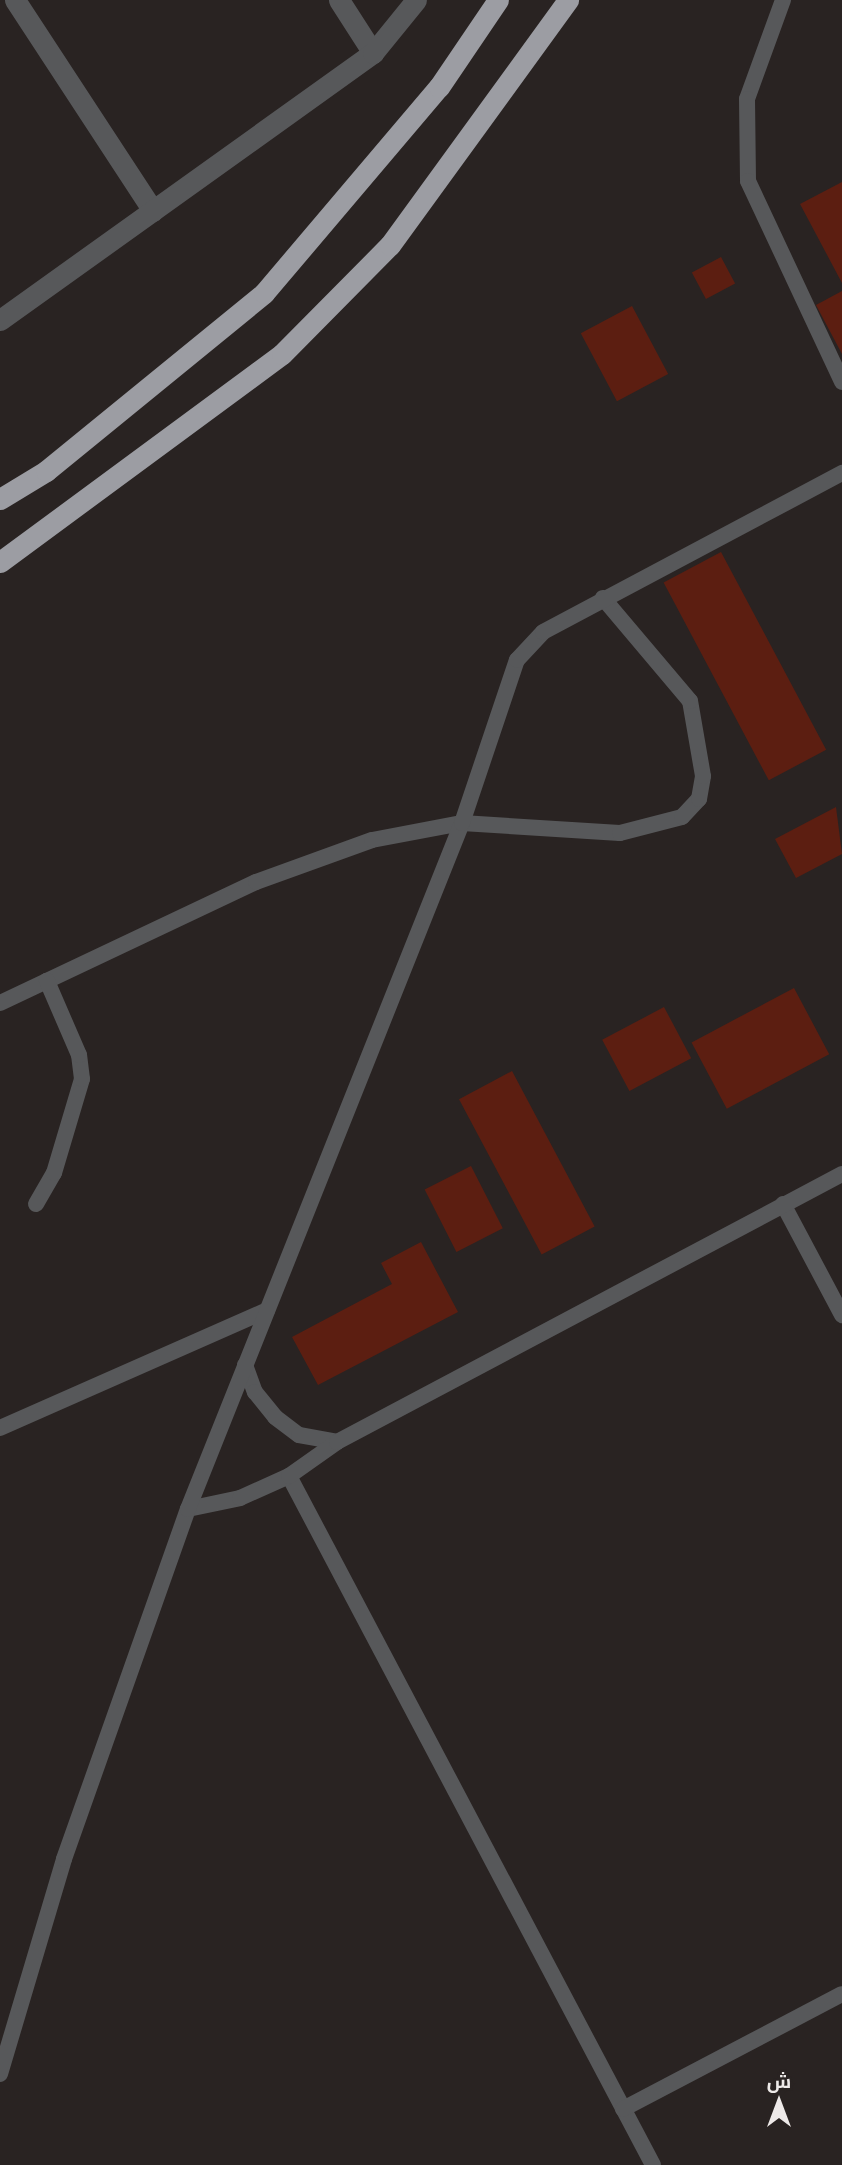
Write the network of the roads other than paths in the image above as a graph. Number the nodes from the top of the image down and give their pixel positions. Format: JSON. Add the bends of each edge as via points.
{"nodes":[{"id":1,"x":15,"y":0,"type":"edge"},
{"id":2,"x":339,"y":0,"type":"edge"},
{"id":3,"x":415,"y":0,"type":"edge"},
{"id":4,"x":498,"y":0,"type":"edge"},
{"id":5,"x":568,"y":0,"type":"edge"},
{"id":6,"x":783,"y":0,"type":"edge"},
{"id":7,"x":373,"y":53,"type":"junction"},
{"id":8,"x":153,"y":211,"type":"junction"},
{"id":9,"x":0,"y":320,"type":"edge"},
{"id":10,"x":842,"y":382,"type":"edge"},
{"id":11,"x":842,"y":472,"type":"edge"},
{"id":12,"x":0,"y":499,"type":"edge"},
{"id":13,"x":0,"y":562,"type":"edge"},
{"id":14,"x":603,"y":598,"type":"junction"},
{"id":15,"x":462,"y":823,"type":"junction"},
{"id":16,"x":47,"y":981,"type":"junction"},
{"id":17,"x":0,"y":1003,"type":"edge"},
{"id":18,"x":842,"y":1174,"type":"edge"},
{"id":19,"x":36,"y":1204,"type":"dead end"},
{"id":20,"x":783,"y":1204,"type":"junction"},
{"id":21,"x":267,"y":1310,"type":"junction"},
{"id":22,"x":842,"y":1315,"type":"edge"},
{"id":23,"x":245,"y":1365,"type":"junction"},
{"id":24,"x":0,"y":1428,"type":"edge"},
{"id":25,"x":337,"y":1442,"type":"junction"},
{"id":26,"x":289,"y":1476,"type":"junction"},
{"id":27,"x":188,"y":1509,"type":"junction"},
{"id":28,"x":842,"y":1994,"type":"edge"},
{"id":29,"x":0,"y":2074,"type":"edge"},
{"id":30,"x":623,"y":2109,"type":"junction"},
{"id":31,"x":653,"y":2165,"type":"edge"}],
"edges":[{"from":1,"to":8,"type":"street"},
{"from":2,"to":7,"type":"street"},
{"from":3,"to":7,"type":"street"},
{"from":4,"to":12,"type":"highway","via":[[439,87],[264,293],[46,471]]},
{"from":5,"to":13,"type":"highway","via":[[390,246],[282,354]]},
{"from":6,"to":10,"type":"lane","via":[[747,99],[748,181]]},
{"from":7,"to":8,"type":"street"},
{"from":8,"to":9,"type":"street"},
{"from":11,"to":14,"type":"lane"},
{"from":14,"to":15,"type":"lane","via":[[543,632],[517,660]]},
{"from":14,"to":15,"type":"lane","via":[[690,701],[701,744],[699,799],[682,817],[620,833]]},
{"from":15,"to":16,"type":"lane","via":[[372,840],[256,882]]},
{"from":15,"to":21,"type":"lane"},
{"from":16,"to":17,"type":"lane"},
{"from":16,"to":19,"type":"lane","via":[[79,1055],[82,1079],[54,1173]]},
{"from":18,"to":20,"type":"lane"},
{"from":20,"to":22,"type":"lane"},
{"from":20,"to":25,"type":"lane"},
{"from":21,"to":23,"type":"lane"},
{"from":21,"to":24,"type":"lane"},
{"from":23,"to":25,"type":"lane","via":[[255,1392],[275,1417],[299,1435]]},
{"from":23,"to":27,"type":"lane"},
{"from":25,"to":26,"type":"lane"},
{"from":26,"to":27,"type":"lane","via":[[240,1498]]},
{"from":26,"to":30,"type":"lane"},
{"from":27,"to":29,"type":"lane","via":[[64,1859]]},
{"from":28,"to":30,"type":"lane"},
{"from":30,"to":31,"type":"lane"}]}
